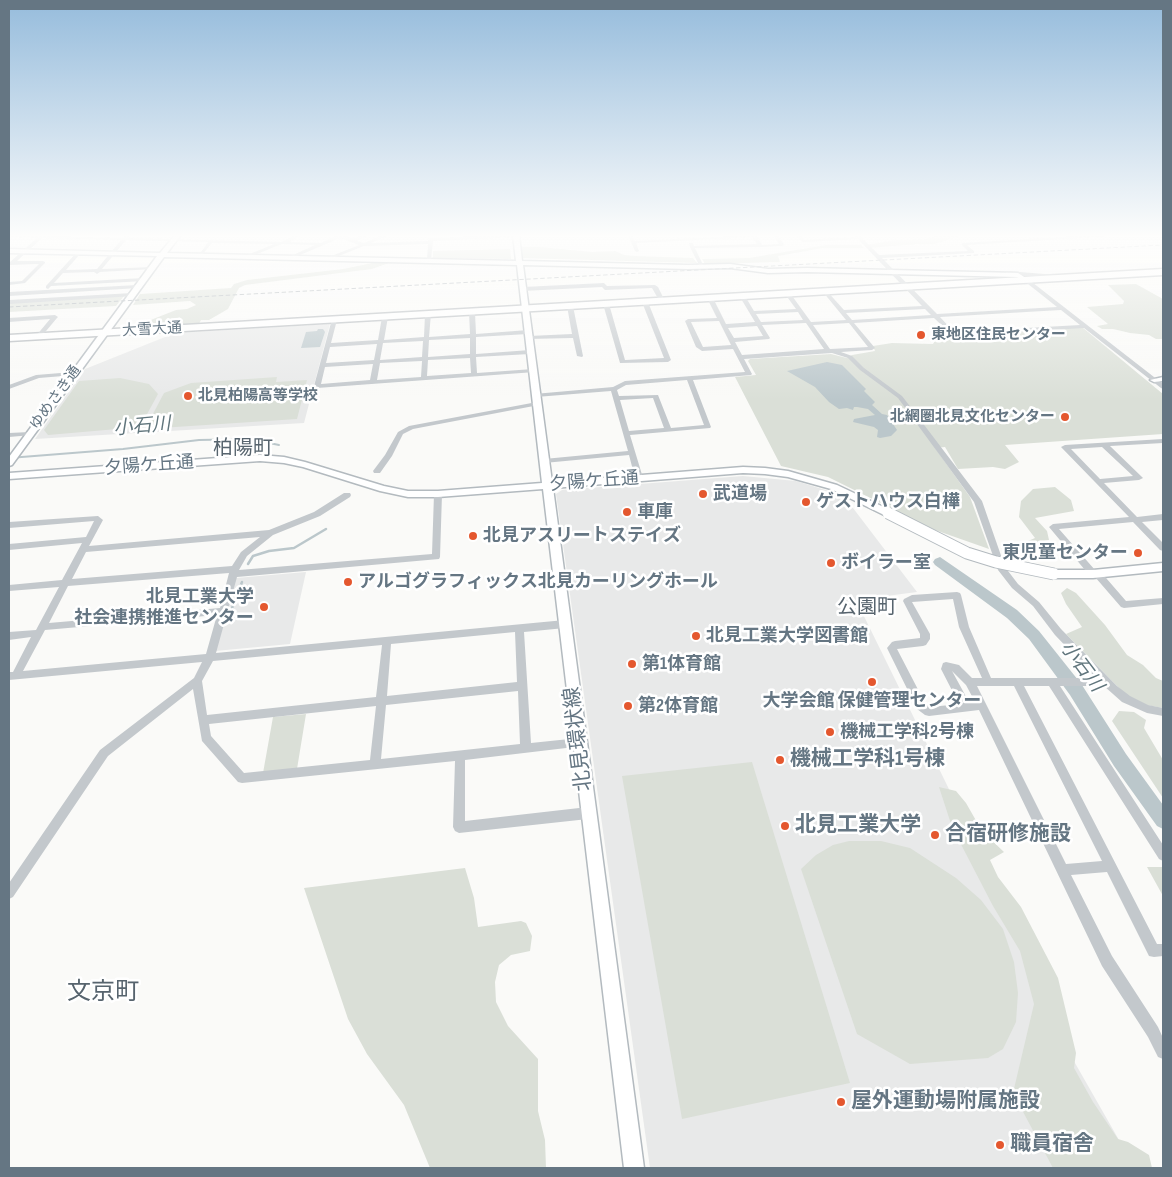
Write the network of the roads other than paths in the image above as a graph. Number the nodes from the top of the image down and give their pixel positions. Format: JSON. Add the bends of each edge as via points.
{"nodes":[{"id":1,"x":523,"y":289,"type":"edge"},
{"id":2,"x":82,"y":290,"type":"joint"},
{"id":3,"x":135,"y":290,"type":"edge"},
{"id":4,"x":656,"y":290,"type":"edge"},
{"id":5,"x":859,"y":290,"type":"edge"},
{"id":6,"x":909,"y":290,"type":"edge"},
{"id":7,"x":1039,"y":290,"type":"edge"},
{"id":8,"x":43,"y":292,"type":"junction"},
{"id":9,"x":826,"y":292,"type":"junction"},
{"id":10,"x":9,"y":294,"type":"edge"},
{"id":11,"x":788,"y":294,"type":"junction"},
{"id":12,"x":132,"y":295,"type":"junction"},
{"id":13,"x":743,"y":297,"type":"junction"},
{"id":14,"x":76,"y":298,"type":"junction"},
{"id":15,"x":710,"y":298,"type":"junction"},
{"id":16,"x":36,"y":300,"type":"junction"},
{"id":17,"x":662,"y":301,"type":"junction"},
{"id":18,"x":9,"y":302,"type":"edge"},
{"id":19,"x":645,"y":302,"type":"junction"},
{"id":20,"x":606,"y":304,"type":"junction"},
{"id":21,"x":570,"y":306,"type":"junction"},
{"id":22,"x":925,"y":307,"type":"junction"},
{"id":23,"x":1063,"y":308,"type":"junction"},
{"id":24,"x":525,"y":309,"type":"junction"},
{"id":25,"x":799,"y":310,"type":"junction"},
{"id":26,"x":472,"y":312,"type":"junction"},
{"id":27,"x":842,"y":312,"type":"junction"},
{"id":28,"x":752,"y":313,"type":"junction"},
{"id":29,"x":428,"y":314,"type":"junction"},
{"id":30,"x":935,"y":316,"type":"junction"},
{"id":31,"x":385,"y":317,"type":"junction"},
{"id":32,"x":721,"y":319,"type":"junction"},
{"id":33,"x":9,"y":320,"type":"edge"},
{"id":34,"x":334,"y":320,"type":"junction"},
{"id":35,"x":850,"y":322,"type":"junction"},
{"id":36,"x":808,"y":323,"type":"junction"},
{"id":37,"x":760,"y":324,"type":"junction"},
{"id":38,"x":724,"y":326,"type":"junction"},
{"id":39,"x":1085,"y":326,"type":"junction"},
{"id":40,"x":104,"y":333,"type":"junction"},
{"id":41,"x":473,"y":335,"type":"junction"},
{"id":42,"x":529,"y":335,"type":"junction"},
{"id":43,"x":39,"y":336,"type":"junction"},
{"id":44,"x":575,"y":336,"type":"junction"},
{"id":45,"x":9,"y":338,"type":"edge"},
{"id":46,"x":427,"y":338,"type":"junction"},
{"id":47,"x":732,"y":340,"type":"junction"},
{"id":48,"x":381,"y":341,"type":"junction"},
{"id":49,"x":328,"y":345,"type":"junction"},
{"id":50,"x":736,"y":347,"type":"junction"},
{"id":51,"x":530,"y":352,"type":"junction"},
{"id":52,"x":832,"y":352,"type":"junction"},
{"id":53,"x":474,"y":356,"type":"junction"},
{"id":54,"x":580,"y":356,"type":"dead end"},
{"id":55,"x":741,"y":357,"type":"junction"},
{"id":56,"x":425,"y":359,"type":"junction"},
{"id":57,"x":378,"y":362,"type":"junction"},
{"id":58,"x":323,"y":365,"type":"junction"},
{"id":59,"x":533,"y":371,"type":"junction"},
{"id":60,"x":73,"y":374,"type":"junction"},
{"id":61,"x":474,"y":375,"type":"junction"},
{"id":62,"x":424,"y":378,"type":"junction"},
{"id":63,"x":689,"y":378,"type":"junction"},
{"id":64,"x":1163,"y":379,"type":"edge"},
{"id":65,"x":1154,"y":380,"type":"junction"},
{"id":66,"x":373,"y":382,"type":"junction"},
{"id":67,"x":9,"y":387,"type":"edge"},
{"id":68,"x":1163,"y":387,"type":"edge"},
{"id":69,"x":614,"y":389,"type":"junction"},
{"id":70,"x":616,"y":398,"type":"junction"},
{"id":71,"x":537,"y":399,"type":"junction"},
{"id":72,"x":668,"y":430,"type":"junction"},
{"id":73,"x":626,"y":433,"type":"junction"},
{"id":74,"x":30,"y":434,"type":"junction"},
{"id":75,"x":9,"y":435,"type":"edge"},
{"id":76,"x":1161,"y":442,"type":"edge"},
{"id":77,"x":1104,"y":445,"type":"junction"},
{"id":78,"x":631,"y":454,"type":"junction"},
{"id":79,"x":544,"y":461,"type":"junction"},
{"id":80,"x":9,"y":463,"type":"edge"},
{"id":81,"x":377,"y":471,"type":"dead end"},
{"id":82,"x":9,"y":476,"type":"edge"},
{"id":83,"x":639,"y":478,"type":"junction"},
{"id":84,"x":1099,"y":481,"type":"junction"},
{"id":85,"x":548,"y":485,"type":"junction"},
{"id":86,"x":438,"y":494,"type":"junction"},
{"id":87,"x":347,"y":495,"type":"dead end"},
{"id":88,"x":1163,"y":516,"type":"edge"},
{"id":89,"x":1135,"y":519,"type":"junction"},
{"id":90,"x":9,"y":525,"type":"edge"},
{"id":91,"x":270,"y":533,"type":"junction"},
{"id":92,"x":87,"y":544,"type":"junction"},
{"id":93,"x":9,"y":547,"type":"edge"},
{"id":94,"x":1163,"y":548,"type":"edge"},
{"id":95,"x":1163,"y":567,"type":"edge"},
{"id":96,"x":234,"y":572,"type":"junction"},
{"id":97,"x":1095,"y":573,"type":"junction"},
{"id":98,"x":66,"y":583,"type":"junction"},
{"id":99,"x":9,"y":588,"type":"edge"},
{"id":100,"x":1163,"y":601,"type":"edge"},
{"id":101,"x":221,"y":611,"type":"junction"},
{"id":102,"x":565,"y":624,"type":"junction"},
{"id":103,"x":519,"y":629,"type":"junction"},
{"id":104,"x":41,"y":630,"type":"junction"},
{"id":105,"x":9,"y":636,"type":"edge"},
{"id":106,"x":387,"y":640,"type":"junction"},
{"id":107,"x":210,"y":656,"type":"junction"},
{"id":108,"x":12,"y":676,"type":"edge"},
{"id":109,"x":197,"y":681,"type":"junction"},
{"id":110,"x":988,"y":681,"type":"junction"},
{"id":111,"x":1016,"y":681,"type":"junction"},
{"id":112,"x":970,"y":682,"type":"junction"},
{"id":113,"x":1058,"y":682,"type":"junction"},
{"id":114,"x":1107,"y":682,"type":"junction"},
{"id":115,"x":522,"y":686,"type":"junction"},
{"id":116,"x":380,"y":702,"type":"junction"},
{"id":117,"x":982,"y":705,"type":"junction"},
{"id":118,"x":966,"y":707,"type":"junction"},
{"id":119,"x":1163,"y":712,"type":"edge"},
{"id":120,"x":204,"y":720,"type":"junction"},
{"id":121,"x":580,"y":743,"type":"junction"},
{"id":122,"x":526,"y":749,"type":"junction"},
{"id":123,"x":460,"y":757,"type":"junction"},
{"id":124,"x":375,"y":764,"type":"junction"},
{"id":125,"x":588,"y":813,"type":"junction"},
{"id":126,"x":1163,"y":856,"type":"edge"},
{"id":127,"x":1110,"y":866,"type":"junction"},
{"id":128,"x":1071,"y":870,"type":"junction"},
{"id":129,"x":9,"y":893,"type":"edge"},
{"id":130,"x":1163,"y":950,"type":"edge"},
{"id":131,"x":1158,"y":1031,"type":"edge"},
{"id":132,"x":1163,"y":1052,"type":"edge"},
{"id":133,"x":634,"y":1168,"type":"edge"}],
"edges":[{"from":1,"to":24,"type":"street","name":"北見環状線"},
{"from":2,"to":8,"type":"street"},
{"from":2,"to":14,"type":"street"},
{"from":3,"to":12,"type":"street","name":"ゆめさき通"},
{"from":4,"to":17,"type":"street"},
{"from":5,"to":9,"type":"highway","name":"大雪大通"},
{"from":6,"to":22,"type":"street"},
{"from":7,"to":23,"type":"street"},
{"from":8,"to":10,"type":"street"},
{"from":8,"to":16,"type":"street"},
{"from":9,"to":11,"type":"highway","name":"大雪大通"},
{"from":9,"to":27,"type":"street"},
{"from":11,"to":13,"type":"highway","name":"大雪大通"},
{"from":11,"to":25,"type":"street"},
{"from":12,"to":14,"type":"street"},
{"from":12,"to":40,"type":"street","name":"ゆめさき通"},
{"from":13,"to":15,"type":"highway","name":"大雪大通"},
{"from":13,"to":28,"type":"street"},
{"from":14,"to":16,"type":"street"},
{"from":15,"to":17,"type":"highway","name":"大雪大通"},
{"from":15,"to":32,"type":"street"},
{"from":16,"to":18,"type":"street"},
{"from":17,"to":19,"type":"highway","name":"大雪大通"},
{"from":19,"to":20,"type":"highway","name":"大雪大通"},
{"from":19,"to":20,"type":"street","via":[[668,360],[622,362]]},
{"from":20,"to":21,"type":"highway","name":"大雪大通"},
{"from":21,"to":24,"type":"highway","name":"大雪大通"},
{"from":21,"to":44,"type":"street"},
{"from":22,"to":27,"type":"street"},
{"from":22,"to":30,"type":"street"},
{"from":23,"to":30,"type":"street"},
{"from":23,"to":39,"type":"street"},
{"from":24,"to":26,"type":"highway","name":"大雪大通"},
{"from":24,"to":42,"type":"street","name":"北見環状線"},
{"from":25,"to":28,"type":"street"},
{"from":25,"to":36,"type":"street"},
{"from":26,"to":29,"type":"highway","name":"大雪大通"},
{"from":26,"to":41,"type":"street"},
{"from":27,"to":35,"type":"street"},
{"from":28,"to":37,"type":"street"},
{"from":29,"to":31,"type":"highway","name":"大雪大通"},
{"from":29,"to":46,"type":"street"},
{"from":30,"to":35,"type":"street"},
{"from":30,"to":39,"type":"street","via":[[953,334]]},
{"from":31,"to":34,"type":"highway","name":"大雪大通"},
{"from":31,"to":48,"type":"street"},
{"from":32,"to":38,"type":"street"},
{"from":32,"to":50,"type":"street","via":[[688,321],[702,349]]},
{"from":33,"to":43,"type":"street","via":[[55,317]]},
{"from":34,"to":40,"type":"highway","name":"大雪大通"},
{"from":34,"to":49,"type":"street"},
{"from":35,"to":36,"type":"street"},
{"from":35,"to":52,"type":"street","via":[[872,348]]},
{"from":36,"to":37,"type":"street"},
{"from":36,"to":52,"type":"street"},
{"from":37,"to":38,"type":"street"},
{"from":37,"to":47,"type":"street","via":[[768,338]]},
{"from":38,"to":47,"type":"street"},
{"from":39,"to":65,"type":"street"},
{"from":40,"to":43,"type":"highway","name":"大雪大通"},
{"from":40,"to":60,"type":"street","name":"ゆめさき通"},
{"from":41,"to":42,"type":"street"},
{"from":41,"to":46,"type":"street"},
{"from":41,"to":53,"type":"street"},
{"from":42,"to":44,"type":"street"},
{"from":42,"to":51,"type":"street","name":"北見環状線"},
{"from":43,"to":45,"type":"highway","name":"大雪大通"},
{"from":44,"to":54,"type":"street"},
{"from":46,"to":48,"type":"street"},
{"from":46,"to":56,"type":"street"},
{"from":47,"to":50,"type":"street"},
{"from":48,"to":49,"type":"street"},
{"from":48,"to":57,"type":"street"},
{"from":49,"to":58,"type":"street"},
{"from":50,"to":55,"type":"street"},
{"from":51,"to":53,"type":"street"},
{"from":51,"to":59,"type":"street","name":"北見環状線"},
{"from":52,"to":55,"type":"street"},
{"from":52,"to":114,"type":"street","via":[[850,357],[910,410],[978,501],[1001,568]]},
{"from":53,"to":56,"type":"street"},
{"from":53,"to":61,"type":"street"},
{"from":55,"to":63,"type":"street","via":[[750,374]]},
{"from":56,"to":57,"type":"street"},
{"from":56,"to":62,"type":"street"},
{"from":57,"to":58,"type":"street"},
{"from":57,"to":66,"type":"street"},
{"from":58,"to":66,"type":"street","via":[[318,386]]},
{"from":59,"to":61,"type":"street"},
{"from":59,"to":71,"type":"street","name":"北見環状線"},
{"from":60,"to":67,"type":"street","via":[[38,376]]},
{"from":60,"to":74,"type":"street","name":"ゆめさき通"},
{"from":61,"to":62,"type":"street"},
{"from":62,"to":66,"type":"street"},
{"from":63,"to":69,"type":"street","via":[[625,383]]},
{"from":63,"to":72,"type":"street","via":[[708,426]]},
{"from":64,"to":65,"type":"street"},
{"from":65,"to":68,"type":"street"},
{"from":69,"to":70,"type":"street"},
{"from":69,"to":71,"type":"street"},
{"from":70,"to":72,"type":"street","via":[[656,396]]},
{"from":70,"to":73,"type":"street"},
{"from":71,"to":79,"type":"street","name":"北見環状線"},
{"from":71,"to":81,"type":"street","via":[[411,427],[400,433]]},
{"from":72,"to":73,"type":"street"},
{"from":73,"to":78,"type":"street"},
{"from":74,"to":75,"type":"street"},
{"from":74,"to":80,"type":"street","name":"ゆめさき通"},
{"from":76,"to":77,"type":"street"},
{"from":77,"to":84,"type":"street","via":[[1066,447]]},
{"from":77,"to":84,"type":"street","via":[[1139,478]]},
{"from":78,"to":79,"type":"street"},
{"from":78,"to":83,"type":"street"},
{"from":79,"to":85,"type":"street","name":"北見環状線"},
{"from":82,"to":86,"type":"street","name":"夕陽ケ丘通","via":[[260,458],[298,463],[383,489],[408,494]]},
{"from":83,"to":85,"type":"street","name":"夕陽ケ丘通"},
{"from":83,"to":97,"type":"street","name":"夕陽ケ丘通","bridge":true,"via":[[743,470],[788,474],[834,487],[967,553],[1054,574]]},
{"from":84,"to":89,"type":"street"},
{"from":85,"to":86,"type":"street","name":"夕陽ケ丘通"},
{"from":85,"to":102,"type":"street","name":"北見環状線"},
{"from":86,"to":96,"type":"street","via":[[436,557]]},
{"from":87,"to":91,"type":"street","via":[[317,514]]},
{"from":88,"to":89,"type":"street"},
{"from":89,"to":94,"type":"street"},
{"from":89,"to":97,"type":"street","via":[[1053,527]]},
{"from":90,"to":92,"type":"street","via":[[95,518],[99,520]]},
{"from":91,"to":92,"type":"street"},
{"from":91,"to":96,"type":"street","via":[[244,554]]},
{"from":92,"to":93,"type":"street"},
{"from":92,"to":98,"type":"street"},
{"from":95,"to":97,"type":"street","name":"夕陽ケ丘通"},
{"from":96,"to":98,"type":"street"},
{"from":96,"to":101,"type":"street"},
{"from":97,"to":100,"type":"street","via":[[1124,605]]},
{"from":98,"to":99,"type":"street"},
{"from":98,"to":104,"type":"street"},
{"from":101,"to":104,"type":"street"},
{"from":101,"to":107,"type":"street"},
{"from":102,"to":103,"type":"street"},
{"from":102,"to":121,"type":"street","name":"北見環状線"},
{"from":103,"to":106,"type":"street"},
{"from":103,"to":115,"type":"street"},
{"from":104,"to":105,"type":"street"},
{"from":104,"to":108,"type":"street"},
{"from":106,"to":107,"type":"street"},
{"from":106,"to":116,"type":"street"},
{"from":107,"to":108,"type":"street"},
{"from":107,"to":109,"type":"street"},
{"from":109,"to":120,"type":"street"},
{"from":109,"to":129,"type":"street","via":[[104,753]]},
{"from":110,"to":111,"type":"street"},
{"from":110,"to":112,"type":"street"},
{"from":110,"to":118,"type":"street","via":[[964,627],[957,595],[908,601],[925,639],[892,648],[921,706],[929,712]]},
{"from":111,"to":113,"type":"street"},
{"from":111,"to":127,"type":"street"},
{"from":112,"to":117,"type":"street"},
{"from":112,"to":118,"type":"street","via":[[956,668],[946,666]]},
{"from":113,"to":114,"type":"street"},
{"from":113,"to":126,"type":"street"},
{"from":114,"to":119,"type":"street","via":[[1126,699]]},
{"from":115,"to":116,"type":"street"},
{"from":115,"to":122,"type":"street"},
{"from":116,"to":120,"type":"street"},
{"from":116,"to":124,"type":"street"},
{"from":117,"to":118,"type":"street"},
{"from":117,"to":128,"type":"street"},
{"from":120,"to":124,"type":"street","via":[[206,738],[242,778]]},
{"from":121,"to":122,"type":"street"},
{"from":121,"to":125,"type":"street","name":"北見環状線"},
{"from":122,"to":123,"type":"street"},
{"from":123,"to":124,"type":"street"},
{"from":123,"to":125,"type":"street","via":[[458,827]]},
{"from":125,"to":133,"type":"street","name":"北見環状線"},
{"from":127,"to":128,"type":"street"},
{"from":127,"to":130,"type":"street","via":[[1154,951]]},
{"from":128,"to":131,"type":"street","via":[[1107,961]]},
{"from":131,"to":132,"type":"street"}]}
